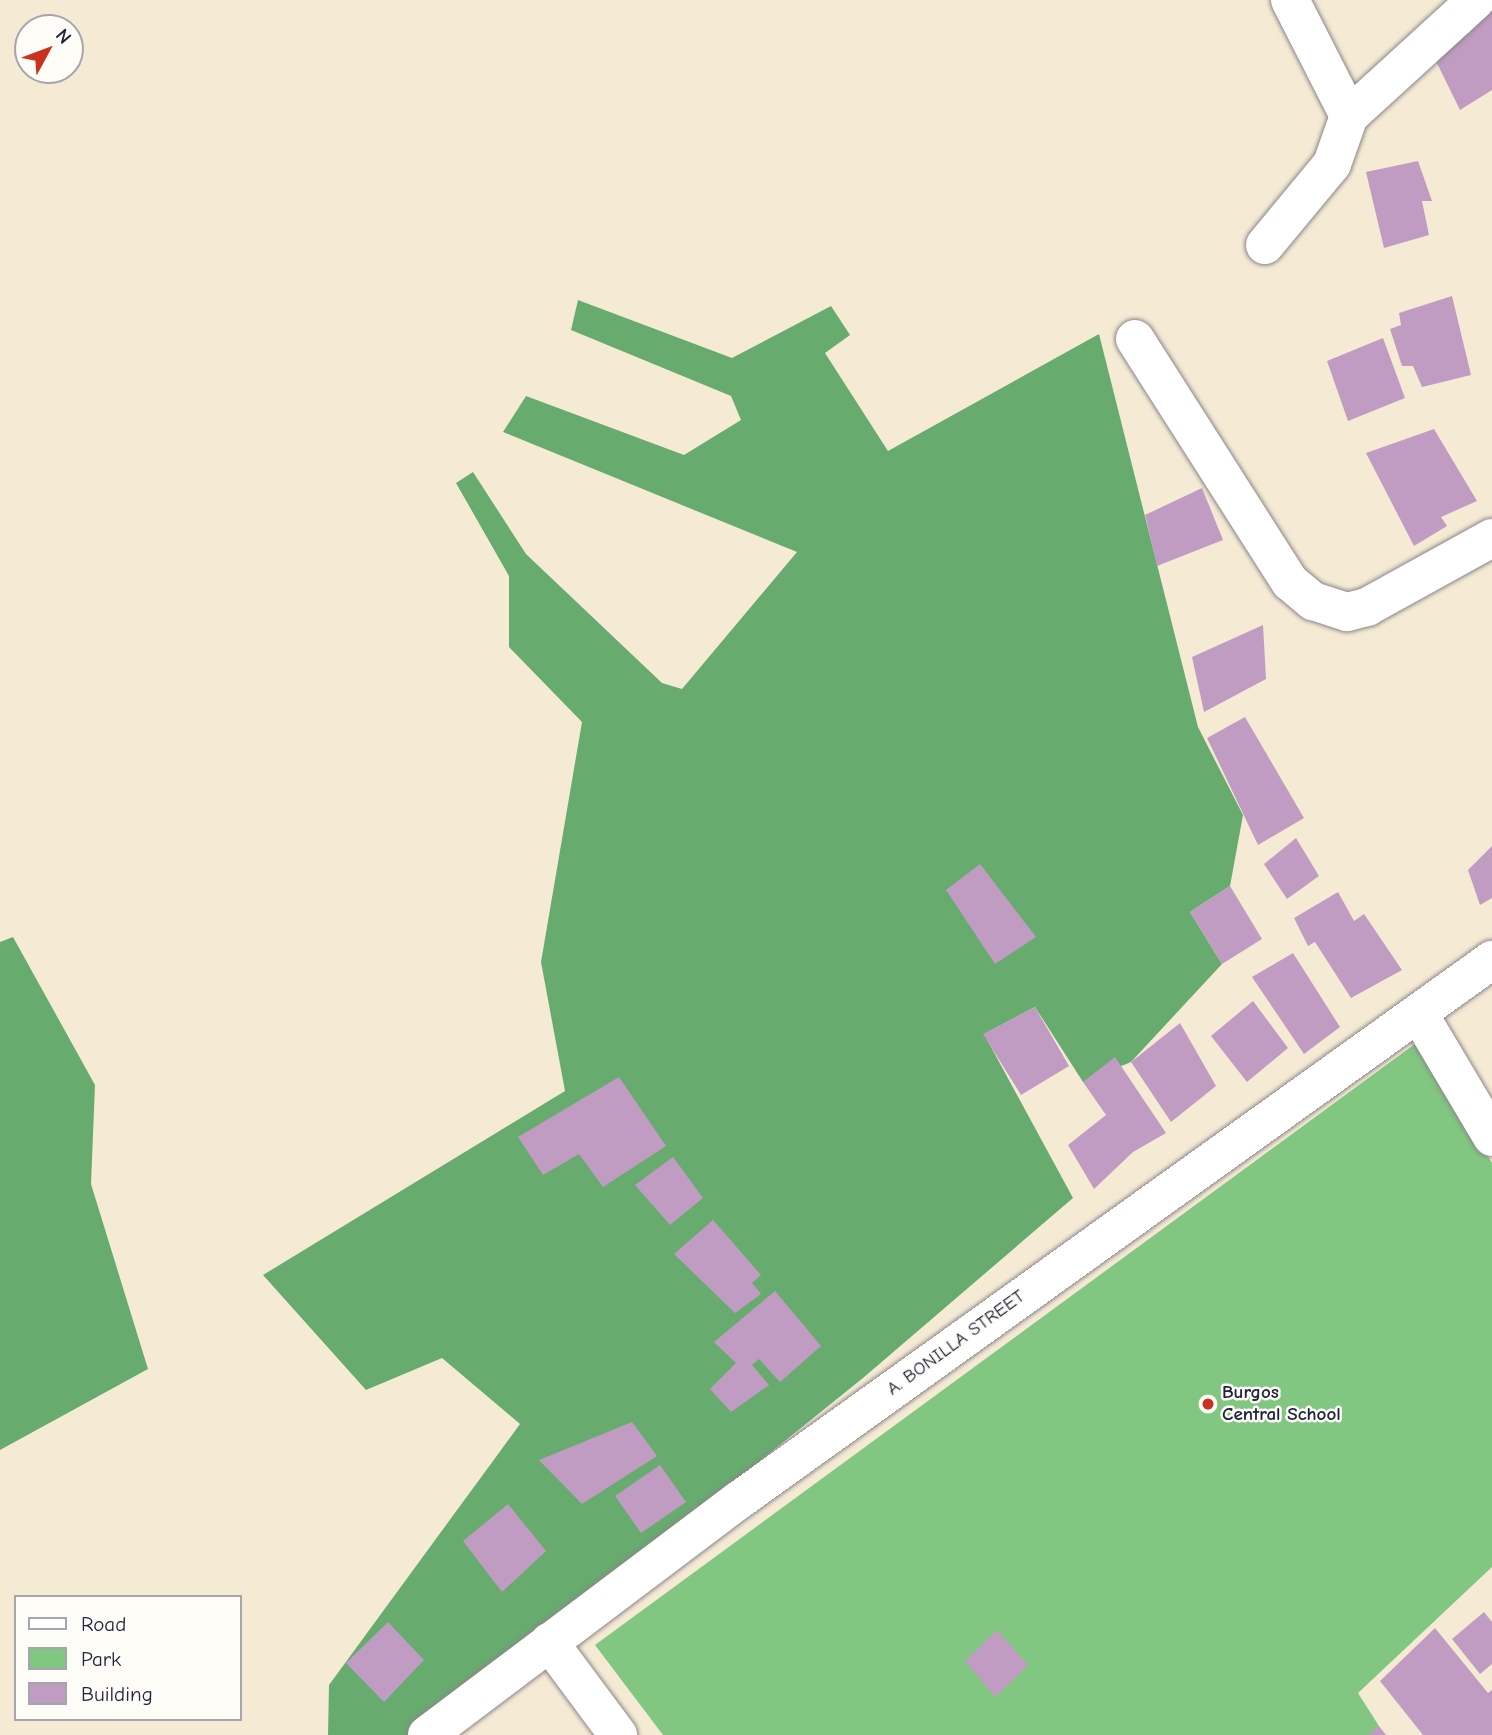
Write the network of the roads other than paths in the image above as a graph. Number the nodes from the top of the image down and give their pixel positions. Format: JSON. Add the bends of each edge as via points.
{"nodes":[{"id":1,"x":1290,"y":0,"type":"edge"},
{"id":2,"x":1476,"y":0,"type":"edge"},
{"id":3,"x":1349,"y":116,"type":"junction"},
{"id":4,"x":1265,"y":245,"type":"dead end"},
{"id":5,"x":1135,"y":339,"type":"dead end"},
{"id":6,"x":1492,"y":538,"type":"edge"},
{"id":7,"x":1492,"y":960,"type":"edge"},
{"id":8,"x":1419,"y":1014,"type":"junction"},
{"id":9,"x":1492,"y":1137,"type":"edge"},
{"id":10,"x":549,"y":1642,"type":"junction"},
{"id":11,"x":427,"y":1735,"type":"edge"},
{"id":12,"x":618,"y":1735,"type":"edge"}],
"edges":[{"from":1,"to":3,"type":"street"},
{"from":2,"to":3,"type":"street"},
{"from":3,"to":4,"type":"street","via":[[1332,164]]},
{"from":5,"to":6,"type":"street","via":[[1290,582],[1313,601],[1347,612],[1367,607]]},
{"from":7,"to":8,"type":"street","name":"A. BONILLA STREET"},
{"from":8,"to":9,"type":"street"},
{"from":8,"to":10,"type":"street","name":"A. BONILLA STREET"},
{"from":10,"to":11,"type":"street","name":"A. BONILLA STREET"},
{"from":10,"to":12,"type":"street"}]}
